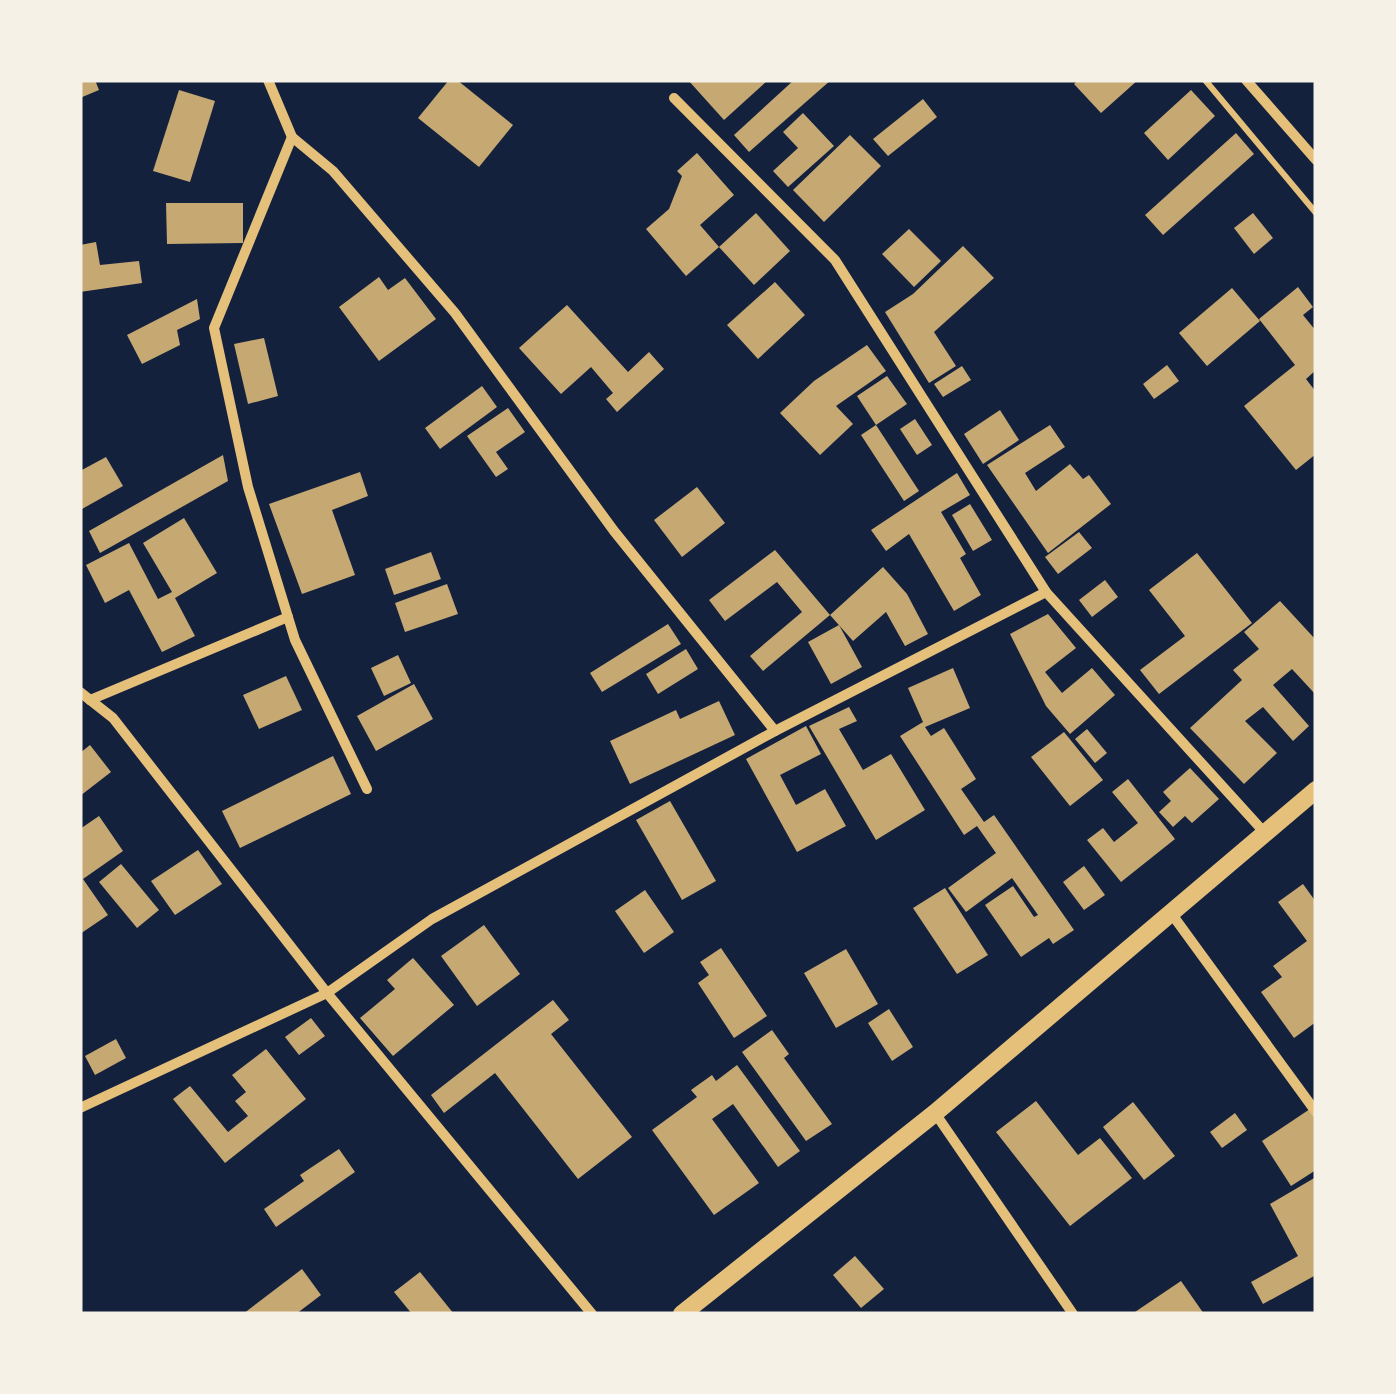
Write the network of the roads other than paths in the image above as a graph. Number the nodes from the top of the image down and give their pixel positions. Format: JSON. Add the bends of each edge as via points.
{"nodes":[{"id":1,"x":268,"y":80,"type":"edge"},
{"id":2,"x":1246,"y":80,"type":"edge"},
{"id":3,"x":674,"y":98,"type":"dead end"},
{"id":4,"x":292,"y":136,"type":"junction"},
{"id":5,"x":1316,"y":160,"type":"edge"},
{"id":6,"x":1046,"y":592,"type":"junction"},
{"id":7,"x":288,"y":616,"type":"junction"},
{"id":8,"x":85,"y":696,"type":"edge"},
{"id":9,"x":775,"y":732,"type":"junction"},
{"id":10,"x":367,"y":788,"type":"dead end"},
{"id":11,"x":1316,"y":790,"type":"edge"},
{"id":12,"x":1264,"y":832,"type":"junction"},
{"id":13,"x":1170,"y":913,"type":"junction"},
{"id":14,"x":328,"y":993,"type":"junction"},
{"id":15,"x":80,"y":1108,"type":"edge"},
{"id":16,"x":1316,"y":1112,"type":"edge"},
{"id":17,"x":936,"y":1113,"type":"junction"},
{"id":18,"x":592,"y":1314,"type":"edge"},
{"id":19,"x":682,"y":1314,"type":"edge"},
{"id":20,"x":1074,"y":1314,"type":"edge"}],
"edges":[{"from":1,"to":4,"type":"street"},
{"from":2,"to":5,"type":"street"},
{"from":3,"to":6,"type":"street","via":[[835,260]]},
{"from":4,"to":7,"type":"street","via":[[214,328],[248,487]]},
{"from":4,"to":9,"type":"street","via":[[333,171],[455,313],[614,531]]},
{"from":6,"to":9,"type":"street"},
{"from":6,"to":12,"type":"street"},
{"from":7,"to":8,"type":"street"},
{"from":7,"to":10,"type":"street"},
{"from":8,"to":14,"type":"street","via":[[113,718]]},
{"from":9,"to":14,"type":"street","via":[[432,919]]},
{"from":11,"to":12,"type":"street"},
{"from":12,"to":13,"type":"street"},
{"from":13,"to":16,"type":"street"},
{"from":13,"to":17,"type":"street"},
{"from":14,"to":15,"type":"street"},
{"from":14,"to":18,"type":"street"},
{"from":17,"to":19,"type":"street"},
{"from":17,"to":20,"type":"street"}]}
